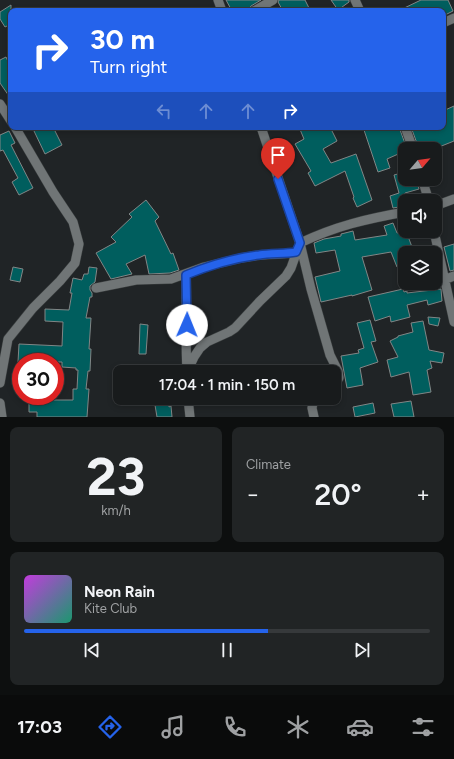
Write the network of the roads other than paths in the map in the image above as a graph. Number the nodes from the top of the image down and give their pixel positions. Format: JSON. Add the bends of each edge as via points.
{"nodes":[{"id":1,"x":273,"y":0,"type":"edge"},
{"id":2,"x":259,"y":8,"type":"edge"},
{"id":3,"x":0,"y":104,"type":"edge"},
{"id":4,"x":8,"y":116,"type":"edge"},
{"id":5,"x":17,"y":130,"type":"edge"},
{"id":6,"x":262,"y":130,"type":"edge"},
{"id":7,"x":406,"y":130,"type":"edge"},
{"id":8,"x":410,"y":142,"type":"edge"},
{"id":9,"x":454,"y":199,"type":"edge"},
{"id":10,"x":442,"y":203,"type":"edge"},
{"id":11,"x":398,"y":213,"type":"edge"},
{"id":12,"x":435,"y":238,"type":"edge"},
{"id":13,"x":300,"y":243,"type":"junction"},
{"id":14,"x":296,"y":252,"type":"junction"},
{"id":15,"x":186,"y":275,"type":"junction"},
{"id":16,"x":454,"y":276,"type":"edge"},
{"id":17,"x":444,"y":280,"type":"junction"},
{"id":18,"x":96,"y":288,"type":"dead end"},
{"id":19,"x":454,"y":322,"type":"edge"},
{"id":20,"x":186,"y":365,"type":"edge"},
{"id":21,"x":190,"y":365,"type":"edge"},
{"id":22,"x":335,"y":365,"type":"edge"},
{"id":23,"x":0,"y":383,"type":"edge"},
{"id":24,"x":0,"y":403,"type":"edge"},
{"id":25,"x":189,"y":405,"type":"edge"},
{"id":26,"x":313,"y":405,"type":"edge"},
{"id":27,"x":2,"y":417,"type":"edge"},
{"id":28,"x":190,"y":417,"type":"edge"},
{"id":29,"x":314,"y":417,"type":"edge"}],
"edges":[{"from":1,"to":2,"type":"street"},
{"from":3,"to":4,"type":"street"},
{"from":5,"to":23,"type":"street","via":[[73,222],[79,244],[75,263],[33,308],[8,340]]},
{"from":6,"to":13,"type":"street"},
{"from":7,"to":8,"type":"street"},
{"from":9,"to":10,"type":"street"},
{"from":11,"to":13,"type":"street","via":[[345,224]]},
{"from":12,"to":17,"type":"street"},
{"from":13,"to":14,"type":"street"},
{"from":13,"to":22,"type":"street","via":[[311,289]]},
{"from":14,"to":15,"type":"street","via":[[241,258],[204,267]]},
{"from":14,"to":21,"type":"street","via":[[286,276],[234,328],[200,348]]},
{"from":15,"to":18,"type":"street","via":[[164,280],[136,280]]},
{"from":15,"to":20,"type":"street"},
{"from":16,"to":17,"type":"street"},
{"from":17,"to":19,"type":"street"},
{"from":24,"to":27,"type":"street"},
{"from":25,"to":28,"type":"street"},
{"from":26,"to":29,"type":"street"}]}
